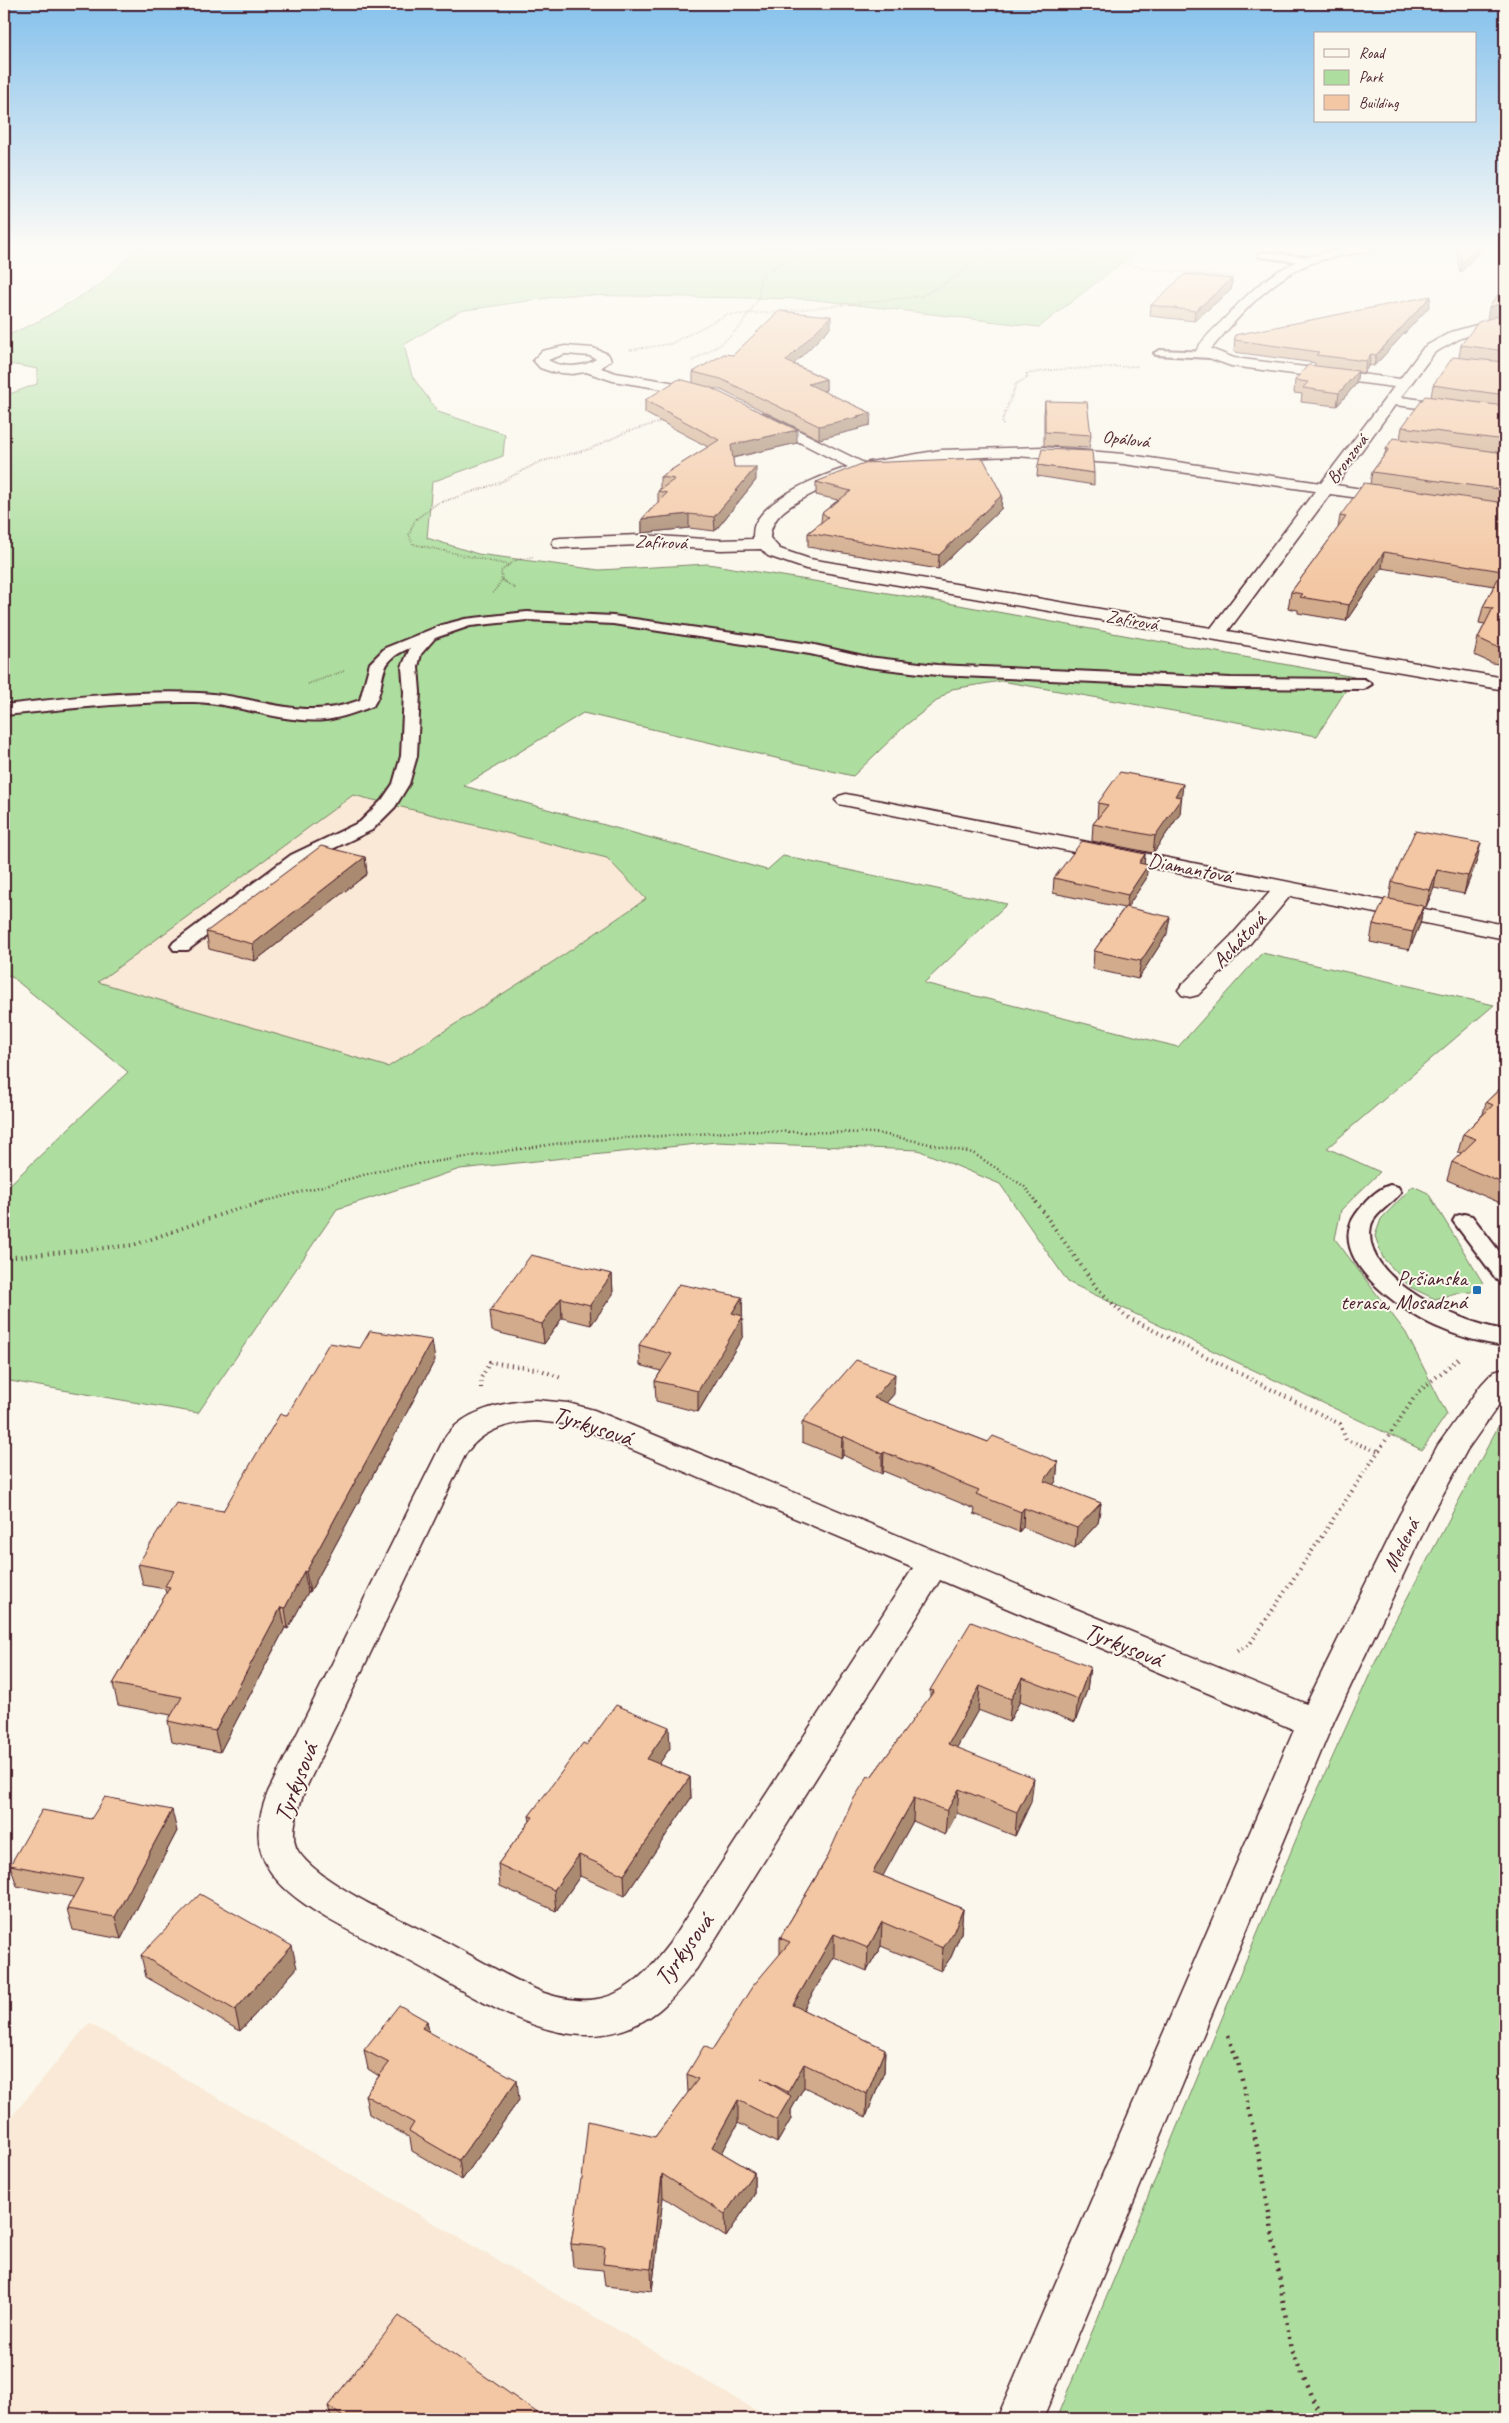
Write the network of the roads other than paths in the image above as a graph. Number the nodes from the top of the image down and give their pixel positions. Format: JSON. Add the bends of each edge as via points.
{"nodes":[{"id":1,"x":540,"y":360,"type":"edge"},
{"id":2,"x":602,"y":360,"type":"edge"},
{"id":3,"x":1225,"y":360,"type":"edge"},
{"id":4,"x":1421,"y":360,"type":"joint"},
{"id":5,"x":1438,"y":362,"type":"dead end"},
{"id":6,"x":588,"y":368,"type":"junction"},
{"id":7,"x":1403,"y":384,"type":"junction"},
{"id":8,"x":722,"y":398,"type":"edge"},
{"id":9,"x":1391,"y":400,"type":"junction"},
{"id":10,"x":752,"y":413,"type":"edge"},
{"id":11,"x":1505,"y":415,"type":"edge"},
{"id":12,"x":862,"y":468,"type":"junction"},
{"id":13,"x":1325,"y":488,"type":"junction"},
{"id":14,"x":1409,"y":500,"type":"edge"},
{"id":15,"x":560,"y":543,"type":"dead end"},
{"id":16,"x":762,"y":544,"type":"junction"},
{"id":17,"x":1216,"y":634,"type":"junction"},
{"id":18,"x":428,"y":637,"type":"junction"},
{"id":19,"x":1364,"y":684,"type":"dead end"},
{"id":20,"x":1505,"y":684,"type":"edge"},
{"id":21,"x":4,"y":710,"type":"edge"},
{"id":22,"x":846,"y":800,"type":"dead end"},
{"id":23,"x":1285,"y":888,"type":"junction"},
{"id":24,"x":1505,"y":932,"type":"edge"},
{"id":25,"x":180,"y":946,"type":"dead end"},
{"id":26,"x":1190,"y":990,"type":"dead end"},
{"id":27,"x":1390,"y":1192,"type":"dead end"},
{"id":28,"x":1464,"y":1221,"type":"dead end"},
{"id":29,"x":1505,"y":1275,"type":"edge"},
{"id":30,"x":1495,"y":1337,"type":"edge"},
{"id":31,"x":1505,"y":1378,"type":"edge"},
{"id":32,"x":932,"y":1565,"type":"junction"},
{"id":33,"x":1315,"y":1723,"type":"junction"},
{"id":34,"x":1020,"y":2419,"type":"edge"}],
"edges":[{"from":1,"to":6,"type":"street","via":[[542,364],[556,368]]},
{"from":2,"to":6,"type":"street"},
{"from":3,"to":7,"type":"street"},
{"from":4,"to":5,"type":"street"},
{"from":4,"to":7,"type":"street","name":"Bronzová"},
{"from":6,"to":8,"type":"street","via":[[613,377],[700,390]]},
{"from":7,"to":9,"type":"street","name":"Bronzová"},
{"from":9,"to":11,"type":"street"},
{"from":9,"to":13,"type":"street","name":"Bronzová","via":[[1368,443]]},
{"from":10,"to":12,"type":"street"},
{"from":12,"to":13,"type":"street","name":"Opálová","via":[[937,455],[1031,451],[1106,456]]},
{"from":12,"to":16,"type":"street","name":"Opálová","via":[[810,488],[784,503],[760,529],[758,537]]},
{"from":13,"to":14,"type":"street","name":"Opálová"},
{"from":13,"to":17,"type":"street","name":"Bronzová"},
{"from":15,"to":16,"type":"street","name":"Zafírová","via":[[640,540]]},
{"from":16,"to":17,"type":"street","name":"Zafírová","via":[[774,554],[806,564]]},
{"from":17,"to":20,"type":"street","name":"Zafírová"},
{"from":18,"to":19,"type":"lane","via":[[470,622],[527,616],[566,617],[623,622],[810,649],[868,662],[937,670],[1231,684]]},
{"from":18,"to":21,"type":"lane","via":[[390,651],[378,663],[367,703],[348,712],[302,716],[248,703],[208,698],[64,703]]},
{"from":18,"to":25,"type":"lane","via":[[414,652],[410,668],[409,756],[401,784],[389,804],[366,826],[297,858]]},
{"from":22,"to":23,"type":"street","name":"Diamantová"},
{"from":23,"to":24,"type":"street","name":"Diamantová"},
{"from":23,"to":26,"type":"street","name":"Achátová","via":[[1251,930]]},
{"from":27,"to":30,"type":"lane","via":[[1360,1224],[1358,1239],[1380,1277],[1404,1298],[1438,1318]]},
{"from":28,"to":29,"type":"lane"},
{"from":31,"to":33,"type":"street","name":"Medená","via":[[1454,1445],[1362,1622]]},
{"from":32,"to":32,"type":"street","name":"Tyrkysová","via":[[683,1956],[662,1983],[642,2001],[612,2014],[576,2017],[545,2012],[325,1895],[297,1877],[283,1859],[276,1841],[277,1818],[286,1792],[450,1454],[462,1436],[483,1423],[534,1408],[583,1416]]},
{"from":32,"to":33,"type":"street","name":"Tyrkysová"},
{"from":33,"to":34,"type":"street","name":"Medená"}]}
